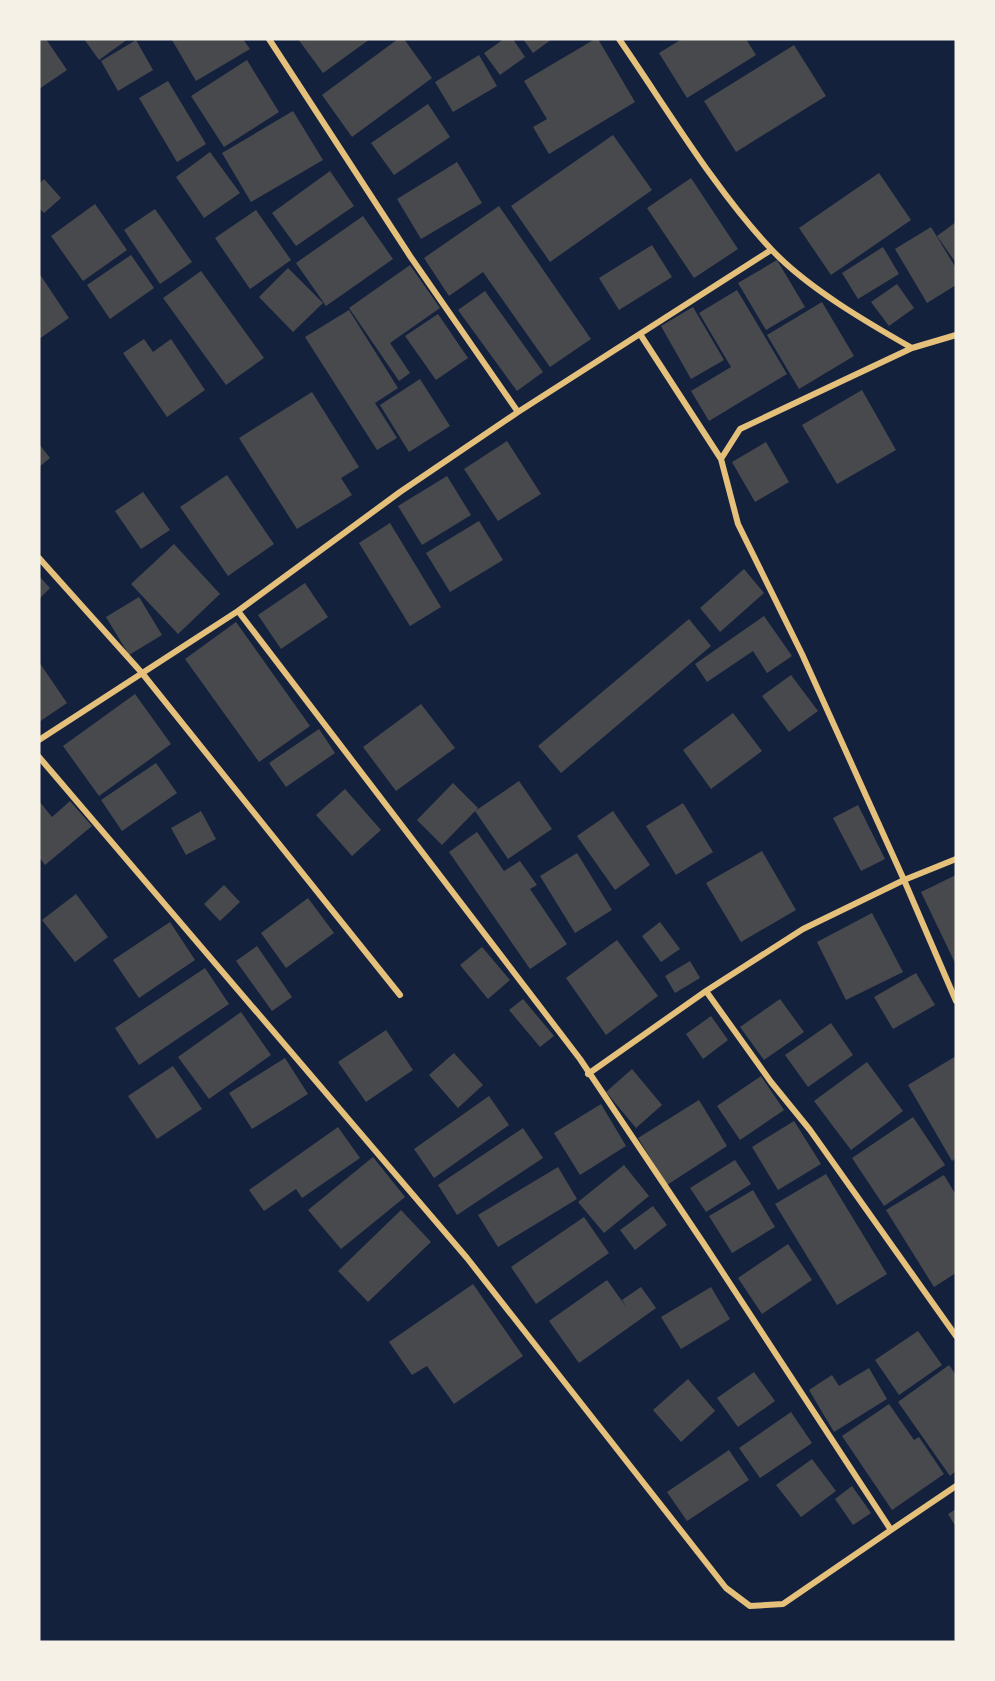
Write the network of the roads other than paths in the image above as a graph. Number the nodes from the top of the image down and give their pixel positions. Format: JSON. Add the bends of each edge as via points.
{"nodes":[{"id":1,"x":269,"y":39,"type":"edge"},
{"id":2,"x":619,"y":39,"type":"edge"},
{"id":3,"x":771,"y":250,"type":"junction"},
{"id":4,"x":640,"y":334,"type":"junction"},
{"id":5,"x":956,"y":335,"type":"edge"},
{"id":6,"x":912,"y":348,"type":"junction"},
{"id":7,"x":518,"y":412,"type":"junction"},
{"id":8,"x":722,"y":459,"type":"junction"},
{"id":9,"x":39,"y":558,"type":"edge"},
{"id":10,"x":238,"y":611,"type":"junction"},
{"id":11,"x":142,"y":673,"type":"junction"},
{"id":12,"x":39,"y":740,"type":"edge"},
{"id":13,"x":39,"y":758,"type":"edge"},
{"id":14,"x":956,"y":859,"type":"edge"},
{"id":15,"x":904,"y":880,"type":"junction"},
{"id":16,"x":706,"y":991,"type":"junction"},
{"id":17,"x":400,"y":995,"type":"dead end"},
{"id":18,"x":956,"y":1001,"type":"edge"},
{"id":19,"x":588,"y":1074,"type":"junction"},
{"id":20,"x":956,"y":1336,"type":"edge"},
{"id":21,"x":956,"y":1486,"type":"edge"},
{"id":22,"x":891,"y":1530,"type":"junction"}],
"edges":[{"from":1,"to":7,"type":"street","via":[[410,256]]},
{"from":2,"to":3,"type":"street"},
{"from":3,"to":4,"type":"street"},
{"from":3,"to":6,"type":"street","via":[[857,314]]},
{"from":4,"to":7,"type":"street"},
{"from":4,"to":8,"type":"street"},
{"from":5,"to":6,"type":"street"},
{"from":6,"to":8,"type":"street","via":[[740,429]]},
{"from":7,"to":10,"type":"street","via":[[400,492]]},
{"from":8,"to":15,"type":"street","via":[[738,524],[802,654]]},
{"from":9,"to":11,"type":"street"},
{"from":10,"to":11,"type":"street"},
{"from":10,"to":19,"type":"street"},
{"from":11,"to":12,"type":"street"},
{"from":11,"to":17,"type":"street"},
{"from":13,"to":22,"type":"street","via":[[467,1258],[726,1588],[750,1606],[783,1604]]},
{"from":14,"to":15,"type":"street"},
{"from":15,"to":16,"type":"street","via":[[803,929]]},
{"from":15,"to":18,"type":"street"},
{"from":16,"to":19,"type":"street"},
{"from":16,"to":20,"type":"street"},
{"from":19,"to":22,"type":"street"},
{"from":21,"to":22,"type":"street"}]}
